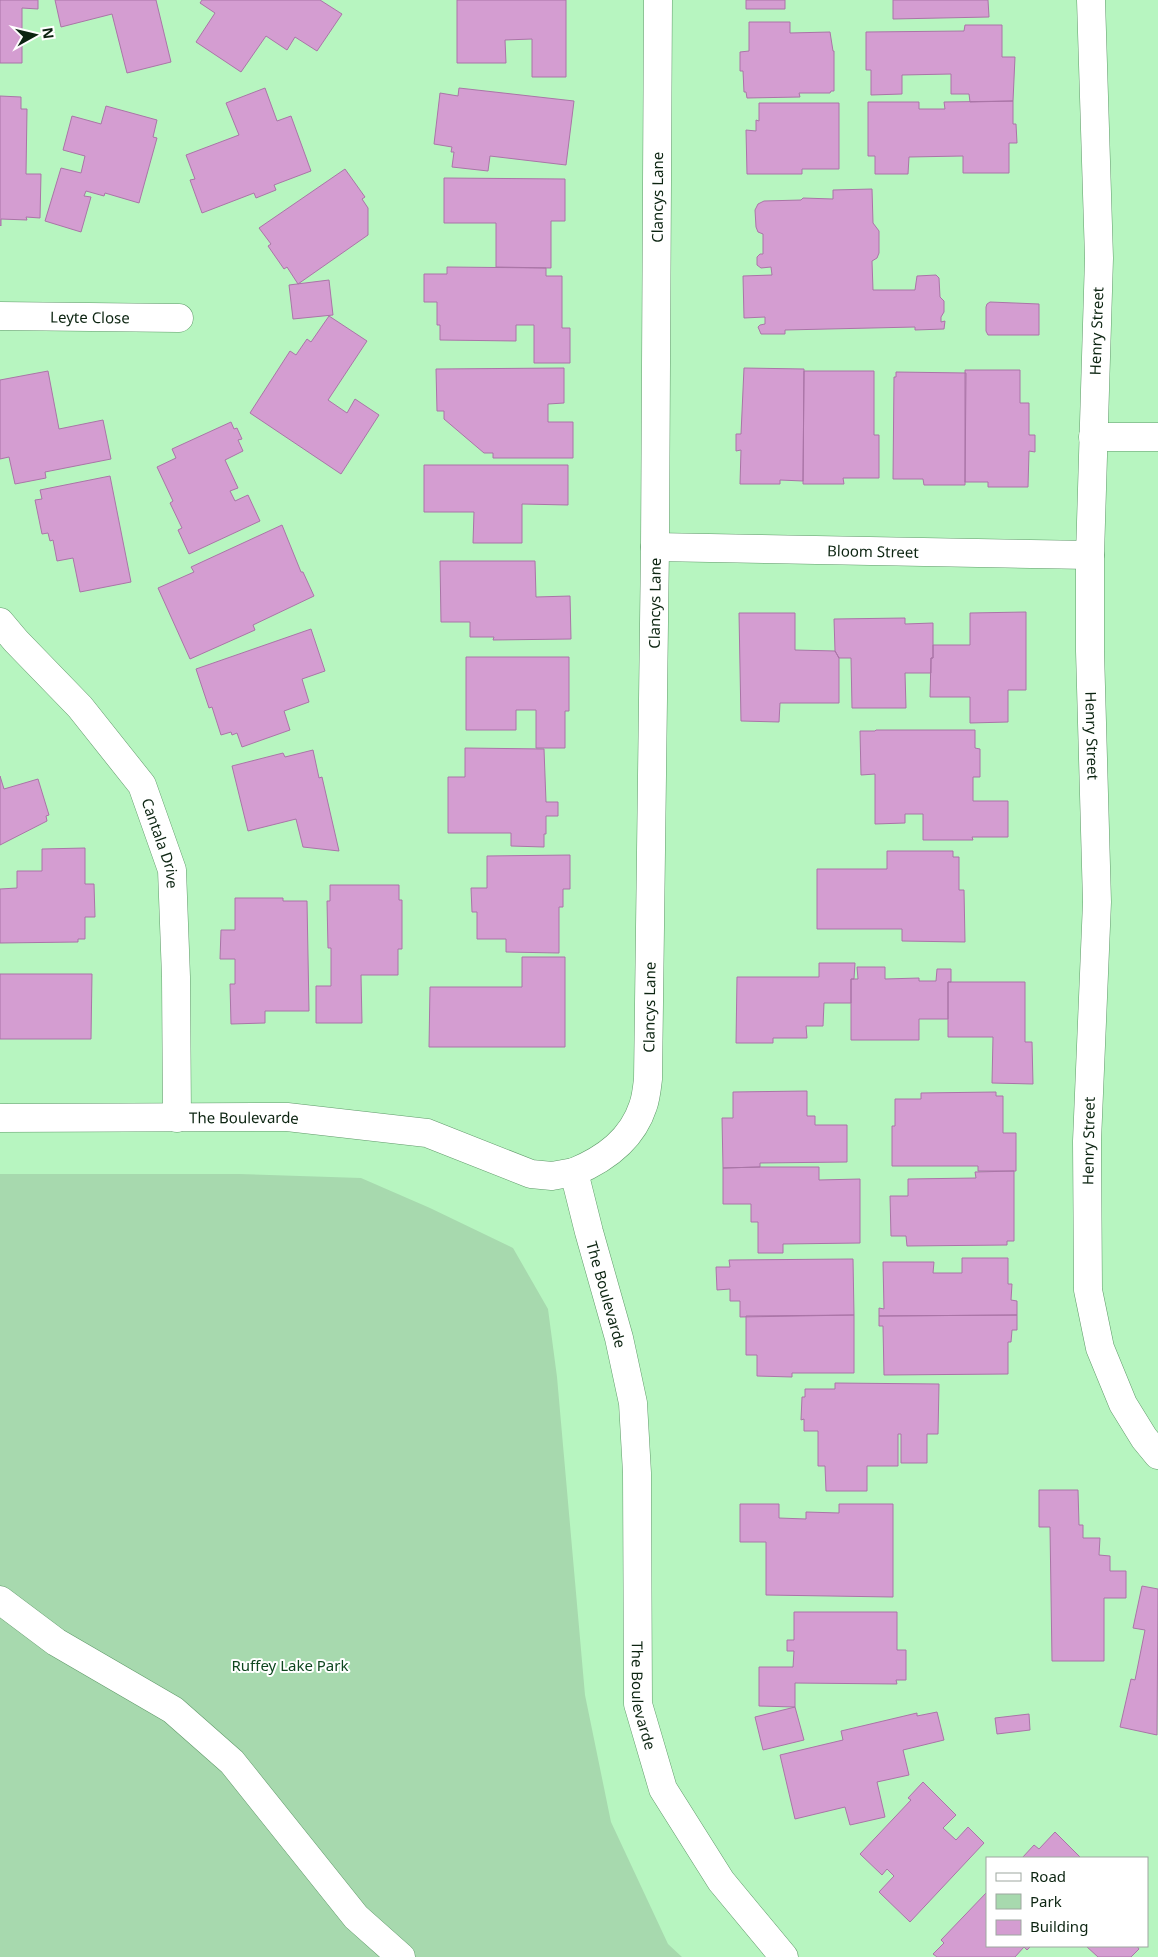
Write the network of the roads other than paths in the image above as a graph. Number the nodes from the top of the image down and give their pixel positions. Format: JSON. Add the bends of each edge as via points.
{"nodes":[{"id":1,"x":658,"y":0,"type":"edge"},
{"id":2,"x":1091,"y":0,"type":"edge"},
{"id":3,"x":0,"y":316,"type":"edge"},
{"id":4,"x":179,"y":318,"type":"dead end"},
{"id":5,"x":1093,"y":437,"type":"junction"},
{"id":6,"x":1158,"y":437,"type":"edge"},
{"id":7,"x":654,"y":547,"type":"junction"},
{"id":8,"x":1090,"y":555,"type":"junction"},
{"id":9,"x":0,"y":622,"type":"edge"},
{"id":10,"x":0,"y":1118,"type":"edge"},
{"id":11,"x":177,"y":1118,"type":"junction"},
{"id":12,"x":574,"y":1172,"type":"junction"},
{"id":13,"x":1158,"y":1455,"type":"edge"},
{"id":14,"x":0,"y":1600,"type":"edge"},
{"id":15,"x":401,"y":1957,"type":"edge"},
{"id":16,"x":784,"y":1957,"type":"edge"}],
"edges":[{"from":1,"to":7,"type":"street","name":"Clancys Lane"},
{"from":2,"to":5,"type":"street","name":"Henry Street","via":[[1099,258]]},
{"from":3,"to":4,"type":"street","name":"Leyte Close"},
{"from":5,"to":6,"type":"street"},
{"from":5,"to":8,"type":"street","name":"Henry Street"},
{"from":7,"to":8,"type":"street","name":"Bloom Street"},
{"from":7,"to":12,"type":"street","name":"Clancys Lane","via":[[648,1079],[643,1107],[630,1134],[598,1162]]},
{"from":8,"to":13,"type":"street","name":"Henry Street","via":[[1097,902],[1087,1141],[1088,1290],[1100,1348],[1123,1404]]},
{"from":9,"to":11,"type":"street","name":"Cantala Drive","via":[[80,707],[142,785],[172,870]]},
{"from":10,"to":11,"type":"street","name":"The Boulevarde"},
{"from":11,"to":12,"type":"street","name":"The Boulevarde","via":[[287,1117],[427,1133],[532,1174],[552,1176]]},
{"from":12,"to":16,"type":"street","name":"The Boulevarde","via":[[619,1338],[632,1403],[637,1473],[638,1704],[663,1789],[721,1881]]},
{"from":14,"to":15,"type":"street","via":[[56,1642],[173,1710],[232,1762],[356,1917]]}]}
